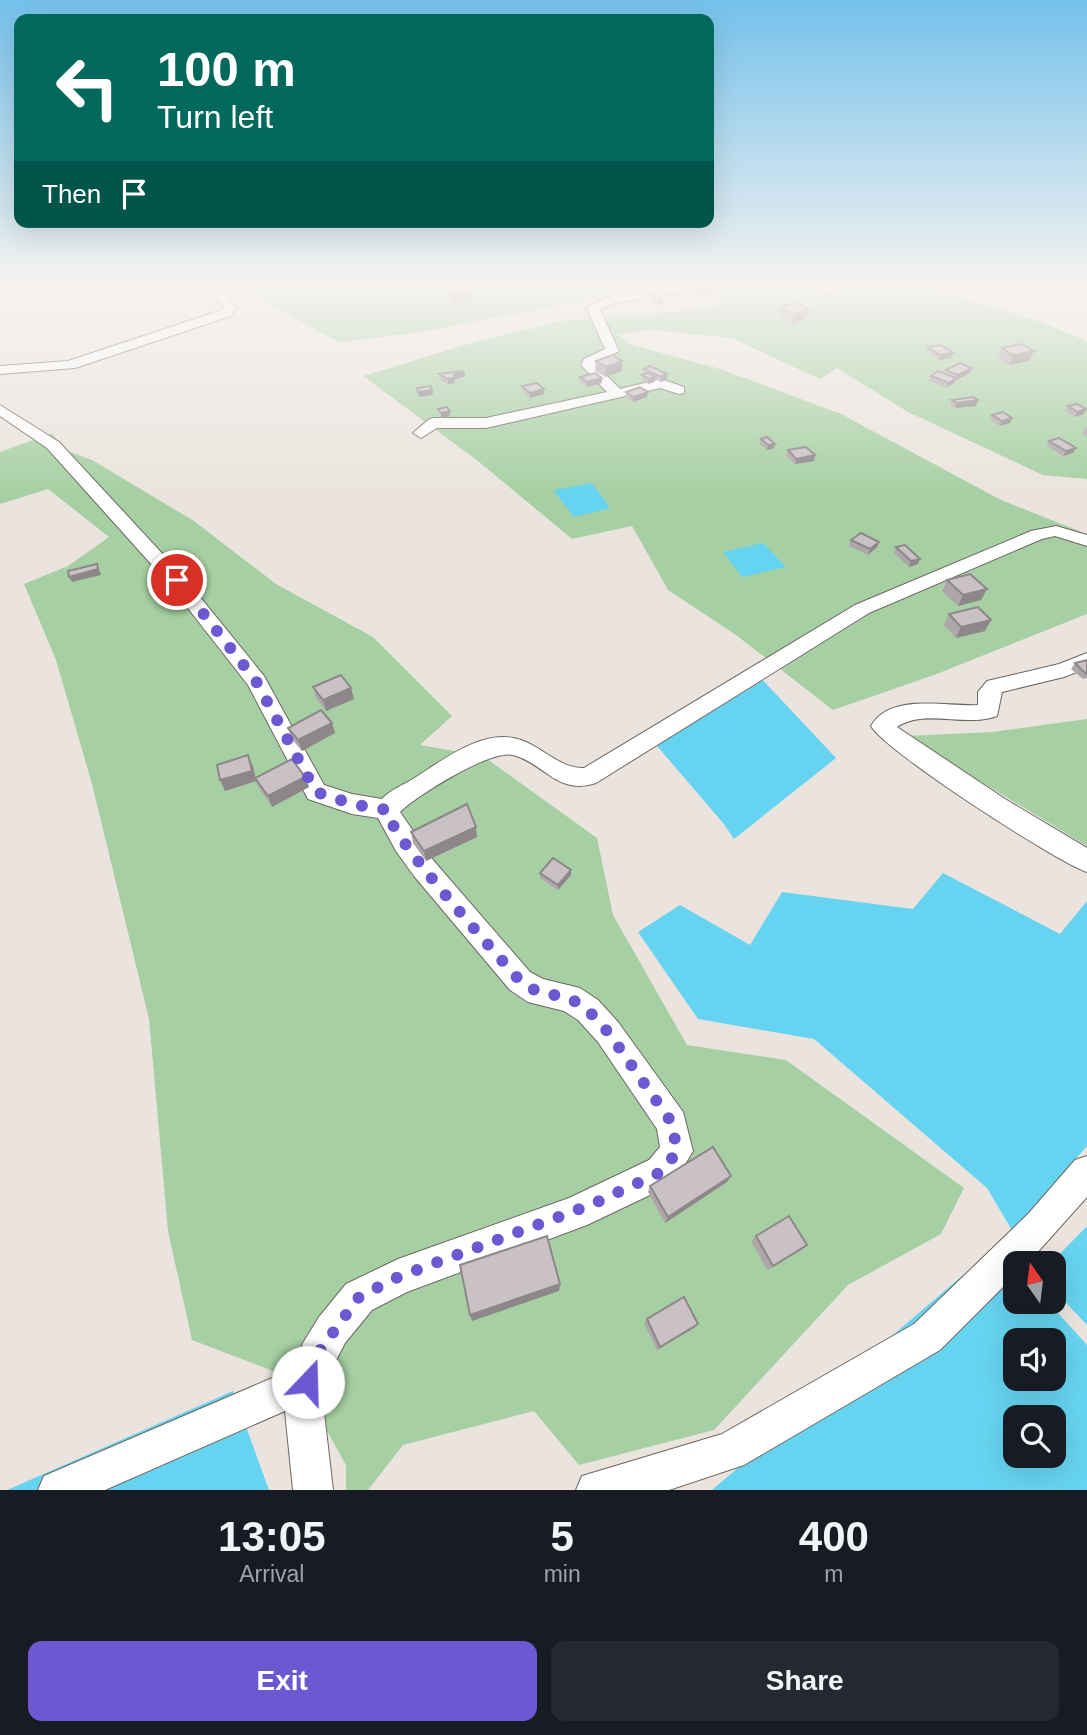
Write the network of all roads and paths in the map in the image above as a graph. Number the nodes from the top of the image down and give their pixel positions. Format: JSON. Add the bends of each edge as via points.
{"nodes":[{"id":1,"x":100,"y":355,"type":"edge"},
{"id":2,"x":605,"y":355,"type":"edge"},
{"id":3,"x":0,"y":370,"type":"edge"},
{"id":4,"x":679,"y":390,"type":"dead end"},
{"id":5,"x":617,"y":394,"type":"junction"},
{"id":6,"x":0,"y":409,"type":"edge"},
{"id":7,"x":421,"y":433,"type":"dead end"},
{"id":8,"x":1087,"y":541,"type":"edge"},
{"id":9,"x":1087,"y":660,"type":"edge"},
{"id":10,"x":387,"y":810,"type":"junction"},
{"id":11,"x":1087,"y":861,"type":"edge"},
{"id":12,"x":1087,"y":1172,"type":"edge"},
{"id":13,"x":308,"y":1382,"type":"junction"},
{"id":14,"x":58,"y":1490,"type":"edge"},
{"id":15,"x":313,"y":1490,"type":"edge"},
{"id":16,"x":596,"y":1490,"type":"edge"}],
"edges":[{"from":1,"to":3,"type":"street","via":[[70,365]]},
{"from":2,"to":5,"type":"street","via":[[588,365]]},
{"from":4,"to":5,"type":"street","via":[[661,383]]},
{"from":5,"to":7,"type":"street","via":[[486,423],[433,423]]},
{"from":6,"to":10,"type":"street","via":[[54,445],[177,580],[256,681],[316,792]]},
{"from":8,"to":10,"type":"street","via":[[1056,531],[1037,535],[862,609],[588,777],[571,778],[534,754],[502,745],[477,752]]},
{"from":9,"to":11,"type":"street","via":[[995,686],[989,692],[989,710],[981,713],[919,712],[882,726],[996,806]]},
{"from":10,"to":13,"type":"street","via":[[389,821],[425,869],[520,981],[538,992],[570,998],[608,1032],[672,1123],[677,1152],[661,1172],[586,1208],[398,1277],[359,1297],[316,1356]]},
{"from":12,"to":16,"type":"street","via":[[1040,1226],[927,1337],[730,1451]]},
{"from":13,"to":14,"type":"street"},
{"from":13,"to":15,"type":"street","via":[[304,1415]]}]}
